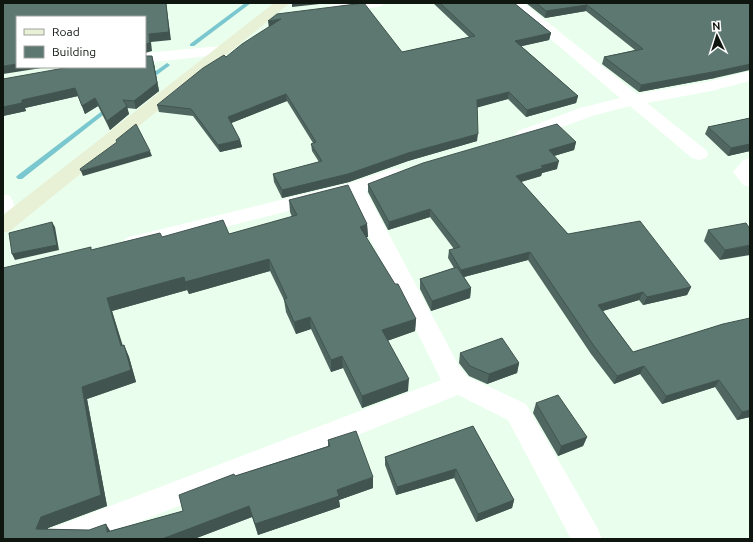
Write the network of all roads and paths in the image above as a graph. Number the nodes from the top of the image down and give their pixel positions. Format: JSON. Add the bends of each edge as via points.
{"nodes":[{"id":1,"x":377,"y":3,"type":"edge"},
{"id":2,"x":515,"y":3,"type":"edge"},
{"id":3,"x":287,"y":8,"type":"edge"},
{"id":4,"x":322,"y":9,"type":"edge"},
{"id":5,"x":221,"y":51,"type":"junction"},
{"id":6,"x":146,"y":58,"type":"edge"},
{"id":7,"x":750,"y":76,"type":"edge"},
{"id":8,"x":634,"y":100,"type":"junction"},
{"id":9,"x":507,"y":140,"type":"edge"},
{"id":10,"x":699,"y":154,"type":"dead end"},
{"id":11,"x":750,"y":164,"type":"edge"},
{"id":12,"x":415,"y":166,"type":"edge"},
{"id":13,"x":750,"y":181,"type":"edge"},
{"id":14,"x":355,"y":188,"type":"junction"},
{"id":15,"x":3,"y":201,"type":"edge"},
{"id":16,"x":6,"y":224,"type":"edge"},
{"id":17,"x":120,"y":246,"type":"edge"},
{"id":18,"x":459,"y":384,"type":"junction"},
{"id":19,"x":60,"y":539,"type":"edge"},
{"id":20,"x":587,"y":539,"type":"edge"}],
"edges":[{"from":1,"to":4,"type":"street"},
{"from":2,"to":8,"type":"street"},
{"from":3,"to":5,"type":"main road","via":[[266,16]]},
{"from":5,"to":6,"type":"street"},
{"from":5,"to":16,"type":"main road"},
{"from":7,"to":8,"type":"street"},
{"from":8,"to":9,"type":"street","via":[[594,110]]},
{"from":8,"to":10,"type":"street"},
{"from":11,"to":13,"type":"street","via":[[743,172]]},
{"from":12,"to":14,"type":"street"},
{"from":14,"to":17,"type":"street"},
{"from":14,"to":18,"type":"street","via":[[450,373]]},
{"from":15,"to":16,"type":"street"},
{"from":18,"to":19,"type":"street"},
{"from":18,"to":20,"type":"street","via":[[517,412]]}]}
